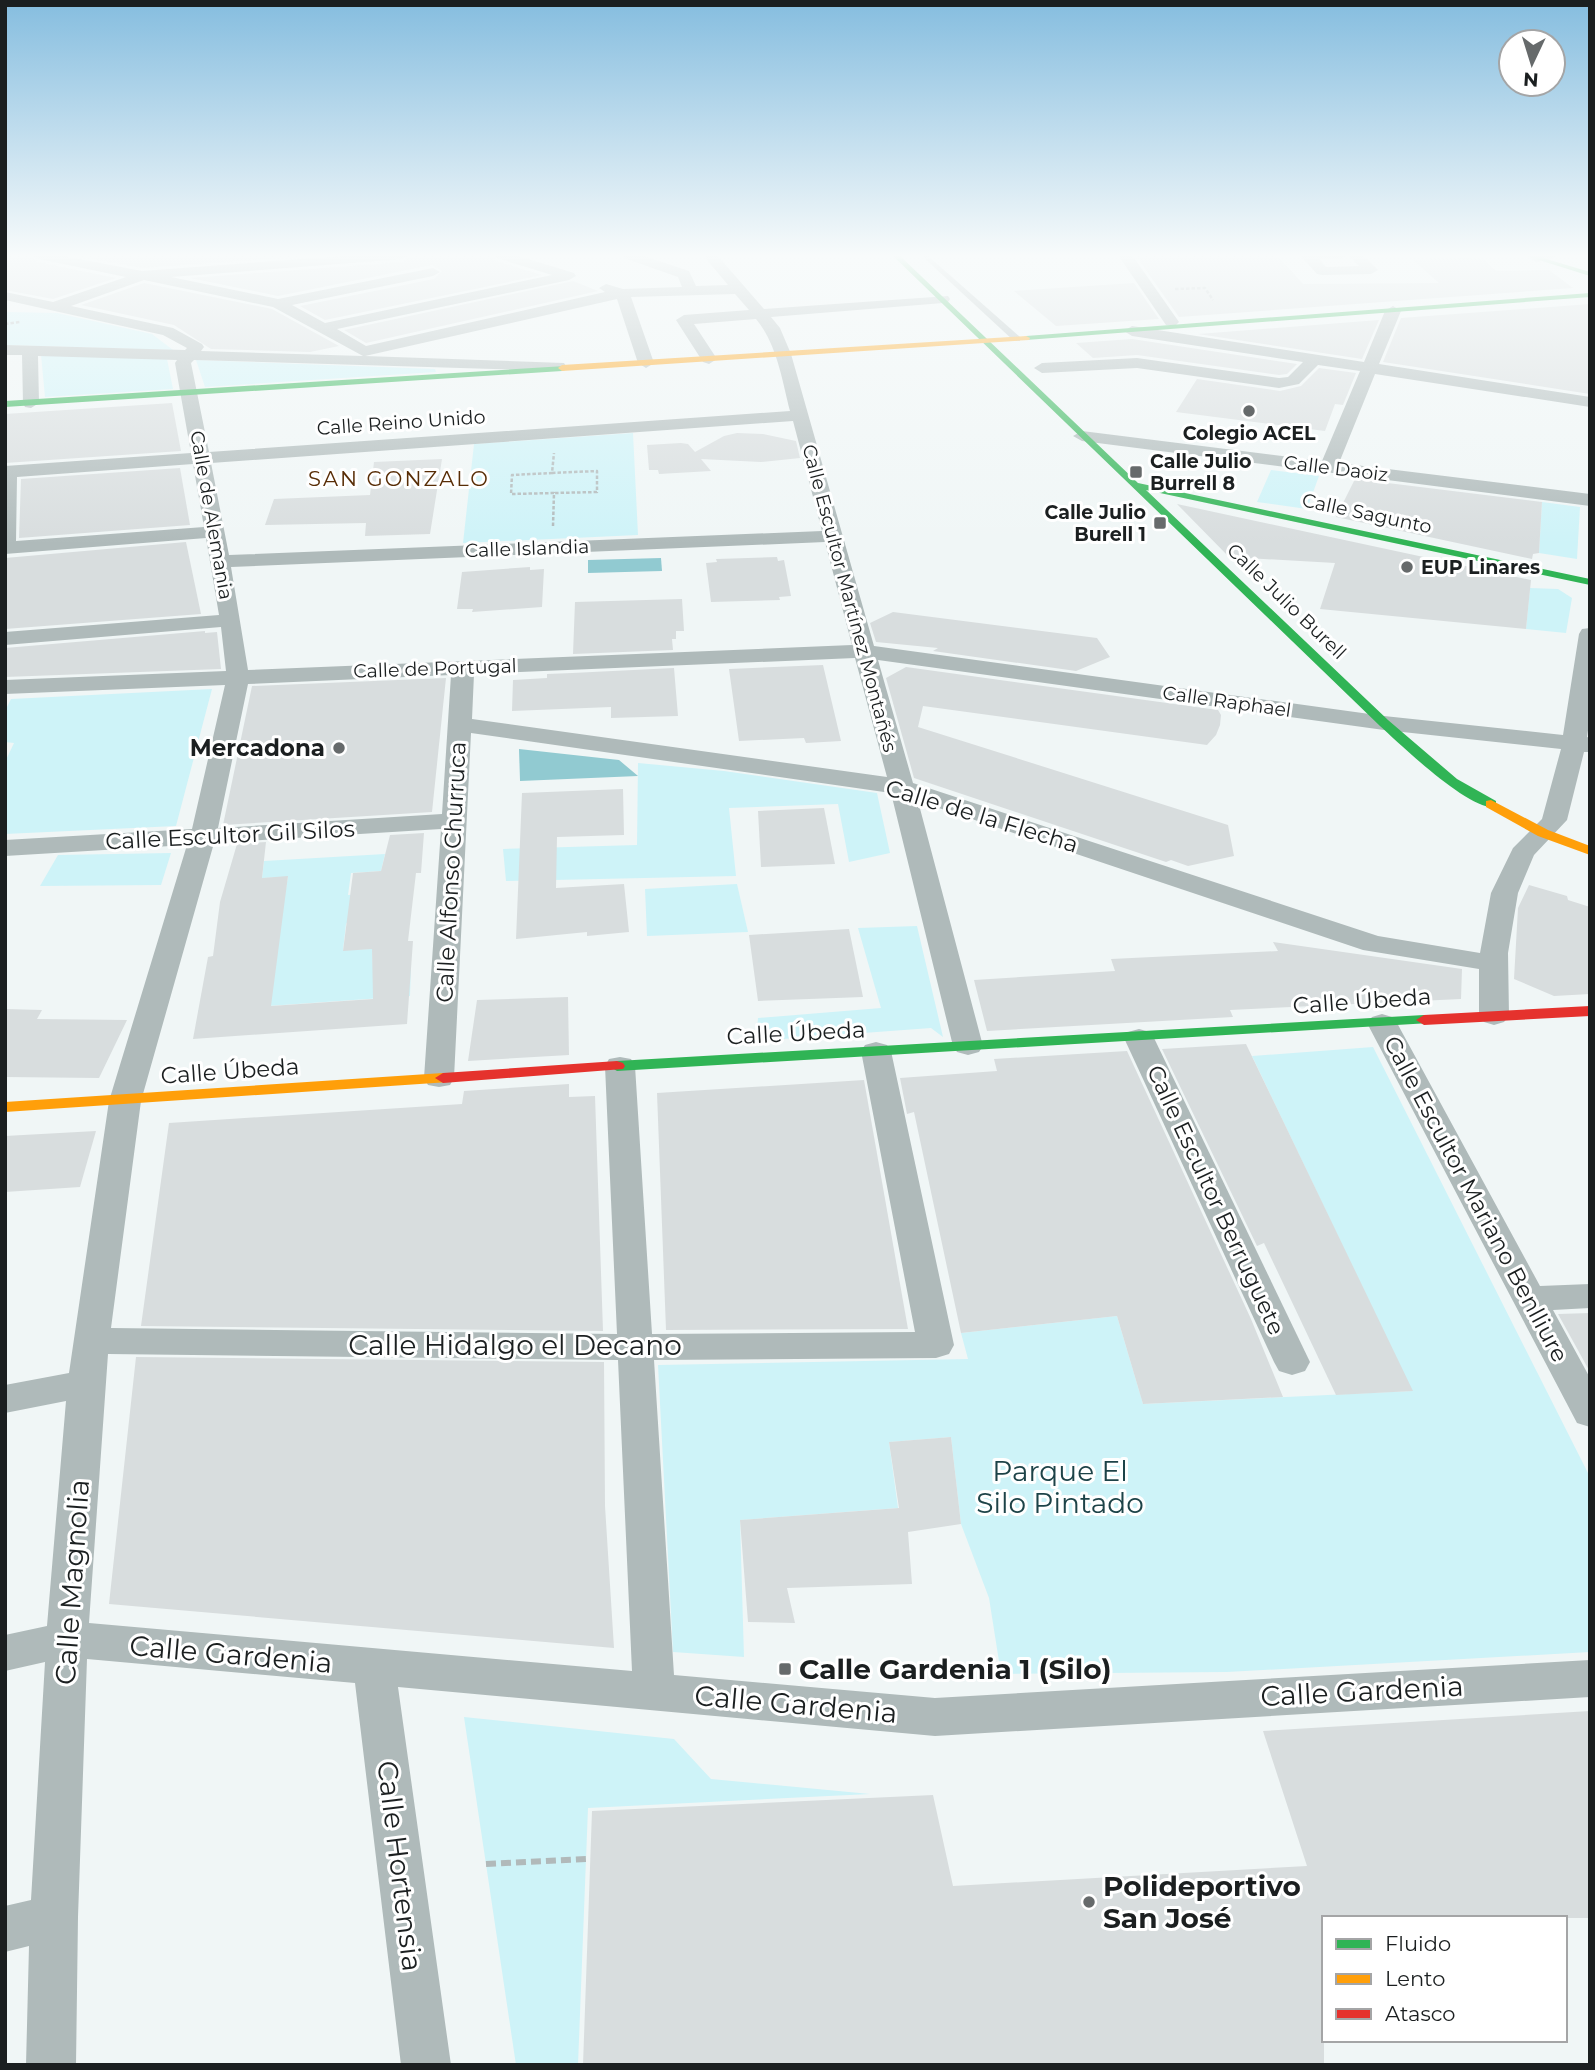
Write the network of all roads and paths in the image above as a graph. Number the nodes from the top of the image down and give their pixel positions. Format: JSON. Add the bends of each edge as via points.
{"nodes":[{"id":1,"x":30,"y":351,"type":"edge"},
{"id":2,"x":49,"y":352,"type":"edge"},
{"id":3,"x":193,"y":352,"type":"edge"},
{"id":4,"x":359,"y":352,"type":"edge"},
{"id":5,"x":642,"y":352,"type":"edge"},
{"id":6,"x":704,"y":352,"type":"edge"},
{"id":7,"x":820,"y":352,"type":"edge"},
{"id":8,"x":995,"y":352,"type":"edge"},
{"id":9,"x":1267,"y":352,"type":"edge"},
{"id":10,"x":1377,"y":352,"type":"edge"},
{"id":11,"x":783,"y":354,"type":"junction"},
{"id":12,"x":190,"y":356,"type":"junction"},
{"id":13,"x":297,"y":359,"type":"junction"},
{"id":14,"x":709,"y":359,"type":"junction"},
{"id":15,"x":1315,"y":359,"type":"junction"},
{"id":16,"x":432,"y":363,"type":"junction"},
{"id":17,"x":646,"y":363,"type":"junction"},
{"id":18,"x":592,"y":366,"type":"junction"},
{"id":19,"x":1042,"y":368,"type":"dead end"},
{"id":20,"x":1370,"y":368,"type":"junction"},
{"id":21,"x":459,"y":375,"type":"junction"},
{"id":22,"x":190,"y":392,"type":"junction"},
{"id":23,"x":1590,"y":402,"type":"edge"},
{"id":24,"x":31,"y":403,"type":"junction"},
{"id":25,"x":5,"y":404,"type":"edge"},
{"id":26,"x":800,"y":415,"type":"junction"},
{"id":27,"x":1082,"y":436,"type":"junction"},
{"id":28,"x":554,"y":450,"type":"dead end"},
{"id":29,"x":202,"y":456,"type":"junction"},
{"id":30,"x":1328,"y":467,"type":"junction"},
{"id":31,"x":6,"y":472,"type":"edge"},
{"id":32,"x":552,"y":473,"type":"junction"},
{"id":33,"x":1136,"y":485,"type":"junction"},
{"id":34,"x":554,"y":493,"type":"junction"},
{"id":35,"x":1590,"y":500,"type":"edge"},
{"id":36,"x":553,"y":527,"type":"dead end"},
{"id":37,"x":214,"y":532,"type":"junction"},
{"id":38,"x":833,"y":536,"type":"junction"},
{"id":39,"x":6,"y":548,"type":"edge"},
{"id":40,"x":220,"y":561,"type":"junction"},
{"id":41,"x":1590,"y":582,"type":"edge"},
{"id":42,"x":231,"y":620,"type":"junction"},
{"id":43,"x":1590,"y":634,"type":"edge"},
{"id":44,"x":5,"y":639,"type":"edge"},
{"id":45,"x":864,"y":651,"type":"junction"},
{"id":46,"x":463,"y":667,"type":"junction"},
{"id":47,"x":238,"y":677,"type":"junction"},
{"id":48,"x":5,"y":687,"type":"edge"},
{"id":49,"x":1384,"y":723,"type":"junction"},
{"id":50,"x":460,"y":724,"type":"junction"},
{"id":51,"x":1582,"y":744,"type":"edge"},
{"id":52,"x":902,"y":787,"type":"junction"},
{"id":53,"x":454,"y":821,"type":"junction"},
{"id":54,"x":1543,"y":833,"type":"junction"},
{"id":55,"x":203,"y":836,"type":"junction"},
{"id":56,"x":5,"y":848,"type":"edge"},
{"id":57,"x":1590,"y":852,"type":"edge"},
{"id":58,"x":1492,"y":963,"type":"junction"},
{"id":59,"x":1590,"y":1011,"type":"edge"},
{"id":60,"x":1494,"y":1016,"type":"junction"},
{"id":61,"x":1382,"y":1023,"type":"junction"},
{"id":62,"x":1139,"y":1038,"type":"junction"},
{"id":63,"x":968,"y":1046,"type":"junction"},
{"id":64,"x":876,"y":1051,"type":"junction"},
{"id":65,"x":620,"y":1066,"type":"junction"},
{"id":66,"x":439,"y":1078,"type":"junction"},
{"id":67,"x":125,"y":1101,"type":"junction"},
{"id":68,"x":5,"y":1107,"type":"edge"},
{"id":69,"x":1590,"y":1296,"type":"edge"},
{"id":70,"x":1529,"y":1299,"type":"junction"},
{"id":71,"x":94,"y":1341,"type":"junction"},
{"id":72,"x":637,"y":1347,"type":"junction"},
{"id":73,"x":1292,"y":1362,"type":"dead end"},
{"id":74,"x":86,"y":1383,"type":"junction"},
{"id":75,"x":5,"y":1399,"type":"edge"},
{"id":76,"x":1590,"y":1413,"type":"edge"},
{"id":77,"x":67,"y":1639,"type":"junction"},
{"id":78,"x":5,"y":1653,"type":"edge"},
{"id":79,"x":374,"y":1668,"type":"junction"},
{"id":80,"x":1590,"y":1678,"type":"edge"},
{"id":81,"x":653,"y":1692,"type":"junction"},
{"id":82,"x":586,"y":1858,"type":"dead end"},
{"id":83,"x":486,"y":1864,"type":"dead end"},
{"id":84,"x":54,"y":1917,"type":"junction"},
{"id":85,"x":5,"y":1929,"type":"edge"},
{"id":86,"x":51,"y":2065,"type":"edge"},
{"id":87,"x":426,"y":2065,"type":"edge"}],
"edges":[{"from":1,"to":24,"type":"street"},
{"from":2,"to":12,"type":"street"},
{"from":3,"to":12,"type":"street"},
{"from":4,"to":13,"type":"street"},
{"from":5,"to":17,"type":"street"},
{"from":6,"to":14,"type":"street"},
{"from":7,"to":11,"type":"street"},
{"from":8,"to":27,"type":"street","name":"Calle Julio Burell"},
{"from":9,"to":15,"type":"street"},
{"from":10,"to":20,"type":"street"},
{"from":11,"to":14,"type":"street"},
{"from":11,"to":26,"type":"street","name":"Calle Escultor Martínez Montañés"},
{"from":12,"to":13,"type":"street"},
{"from":12,"to":22,"type":"street","name":"Calle de Alemania","via":[[183,363]]},
{"from":13,"to":16,"type":"street"},
{"from":14,"to":17,"type":"street"},
{"from":15,"to":19,"type":"street","via":[[1293,381],[1279,383],[1137,363]]},
{"from":15,"to":20,"type":"street"},
{"from":16,"to":18,"type":"street"},
{"from":16,"to":21,"type":"street","via":[[458,368]]},
{"from":17,"to":18,"type":"street"},
{"from":18,"to":21,"type":"street"},
{"from":20,"to":23,"type":"street"},
{"from":20,"to":30,"type":"street"},
{"from":21,"to":22,"type":"street"},
{"from":22,"to":24,"type":"street"},
{"from":22,"to":29,"type":"street","name":"Calle de Alemania"},
{"from":24,"to":25,"type":"street"},
{"from":26,"to":29,"type":"street","name":"Calle Reino Unido"},
{"from":26,"to":38,"type":"street","name":"Calle Escultor Martínez Montañés"},
{"from":27,"to":30,"type":"street","name":"Calle Daoiz"},
{"from":27,"to":33,"type":"street","name":"Calle Julio Burell"},
{"from":28,"to":32,"type":"path"},
{"from":29,"to":31,"type":"street","name":"Calle Reino Unido"},
{"from":29,"to":37,"type":"street","name":"Calle de Alemania"},
{"from":30,"to":35,"type":"street","name":"Calle Daoiz"},
{"from":31,"to":39,"type":"street"},
{"from":32,"to":34,"type":"path","via":[[512,475],[511,494]]},
{"from":32,"to":34,"type":"path","via":[[597,471],[597,492]]},
{"from":33,"to":41,"type":"street","name":"Calle Sagunto"},
{"from":33,"to":49,"type":"street","name":"Calle Julio Burell"},
{"from":34,"to":36,"type":"path"},
{"from":37,"to":39,"type":"street"},
{"from":37,"to":40,"type":"street","name":"Calle de Alemania"},
{"from":38,"to":40,"type":"street","name":"Calle Islandia"},
{"from":38,"to":45,"type":"street","name":"Calle Escultor Martínez Montañés"},
{"from":40,"to":42,"type":"street","name":"Calle de Alemania"},
{"from":42,"to":44,"type":"street"},
{"from":42,"to":47,"type":"street","name":"Calle de Alemania"},
{"from":43,"to":51,"type":"street"},
{"from":45,"to":46,"type":"street","name":"Calle de Portugal"},
{"from":45,"to":49,"type":"street","name":"Calle Raphael"},
{"from":45,"to":52,"type":"street","name":"Calle Escultor Martínez Montañés"},
{"from":46,"to":47,"type":"street","name":"Calle de Portugal"},
{"from":46,"to":50,"type":"street","name":"Calle Alfonso Churruca"},
{"from":47,"to":48,"type":"street","name":"Calle de Portugal"},
{"from":47,"to":55,"type":"street","name":"Calle de Alemania"},
{"from":49,"to":51,"type":"street","name":"Calle Raphael"},
{"from":49,"to":54,"type":"street","name":"Calle Julio Burell","via":[[1452,782]]},
{"from":50,"to":52,"type":"street","name":"Calle de la Flecha"},
{"from":50,"to":53,"type":"street","name":"Calle Alfonso Churruca"},
{"from":51,"to":54,"type":"street","via":[[1556,817]]},
{"from":52,"to":58,"type":"street","name":"Calle de la Flecha","via":[[1373,944]]},
{"from":52,"to":63,"type":"street","name":"Calle Escultor Martínez Montañés"},
{"from":53,"to":55,"type":"street","name":"Calle Escultor Gil Silos"},
{"from":53,"to":66,"type":"street","name":"Calle Alfonso Churruca"},
{"from":54,"to":57,"type":"street","name":"Calle Julio Burell"},
{"from":54,"to":58,"type":"street","via":[[1523,853],[1498,908]]},
{"from":55,"to":56,"type":"street","name":"Calle Escultor Gil Silos"},
{"from":55,"to":67,"type":"street","name":"Calle Magnolia"},
{"from":58,"to":60,"type":"street"},
{"from":59,"to":60,"type":"street","name":"Calle Úbeda"},
{"from":60,"to":61,"type":"street","name":"Calle Úbeda"},
{"from":61,"to":62,"type":"street","name":"Calle Úbeda"},
{"from":61,"to":70,"type":"street","name":"Calle Escultor Mariano Benlliure"},
{"from":62,"to":63,"type":"street","name":"Calle Úbeda"},
{"from":62,"to":73,"type":"street","name":"Calle Escultor Berruguete"},
{"from":63,"to":64,"type":"street","name":"Calle Úbeda"},
{"from":64,"to":65,"type":"street","name":"Calle Úbeda"},
{"from":64,"to":72,"type":"street","name":"Calle Hidalgo el Decano","via":[[936,1345]]},
{"from":65,"to":66,"type":"street","name":"Calle Úbeda"},
{"from":65,"to":72,"type":"street"},
{"from":66,"to":67,"type":"street","name":"Calle Úbeda"},
{"from":67,"to":68,"type":"street","name":"Calle Úbeda"},
{"from":67,"to":71,"type":"street","name":"Calle Magnolia"},
{"from":69,"to":70,"type":"street"},
{"from":70,"to":76,"type":"street","name":"Calle Escultor Mariano Benlliure"},
{"from":71,"to":72,"type":"street","name":"Calle Hidalgo el Decano"},
{"from":71,"to":74,"type":"street","name":"Calle Magnolia"},
{"from":72,"to":81,"type":"street"},
{"from":74,"to":75,"type":"street"},
{"from":74,"to":77,"type":"street","name":"Calle Magnolia"},
{"from":77,"to":78,"type":"street","name":"Calle Gardenia"},
{"from":77,"to":79,"type":"street","name":"Calle Gardenia"},
{"from":77,"to":84,"type":"street","name":"Calle Magnolia"},
{"from":79,"to":81,"type":"street","name":"Calle Gardenia"},
{"from":79,"to":87,"type":"street","name":"Calle Hortensia"},
{"from":80,"to":81,"type":"street","name":"Calle Gardenia","via":[[935,1717]]},
{"from":82,"to":83,"type":"path"},
{"from":84,"to":85,"type":"street"},
{"from":84,"to":86,"type":"street","name":"Calle Magnolia"}]}
